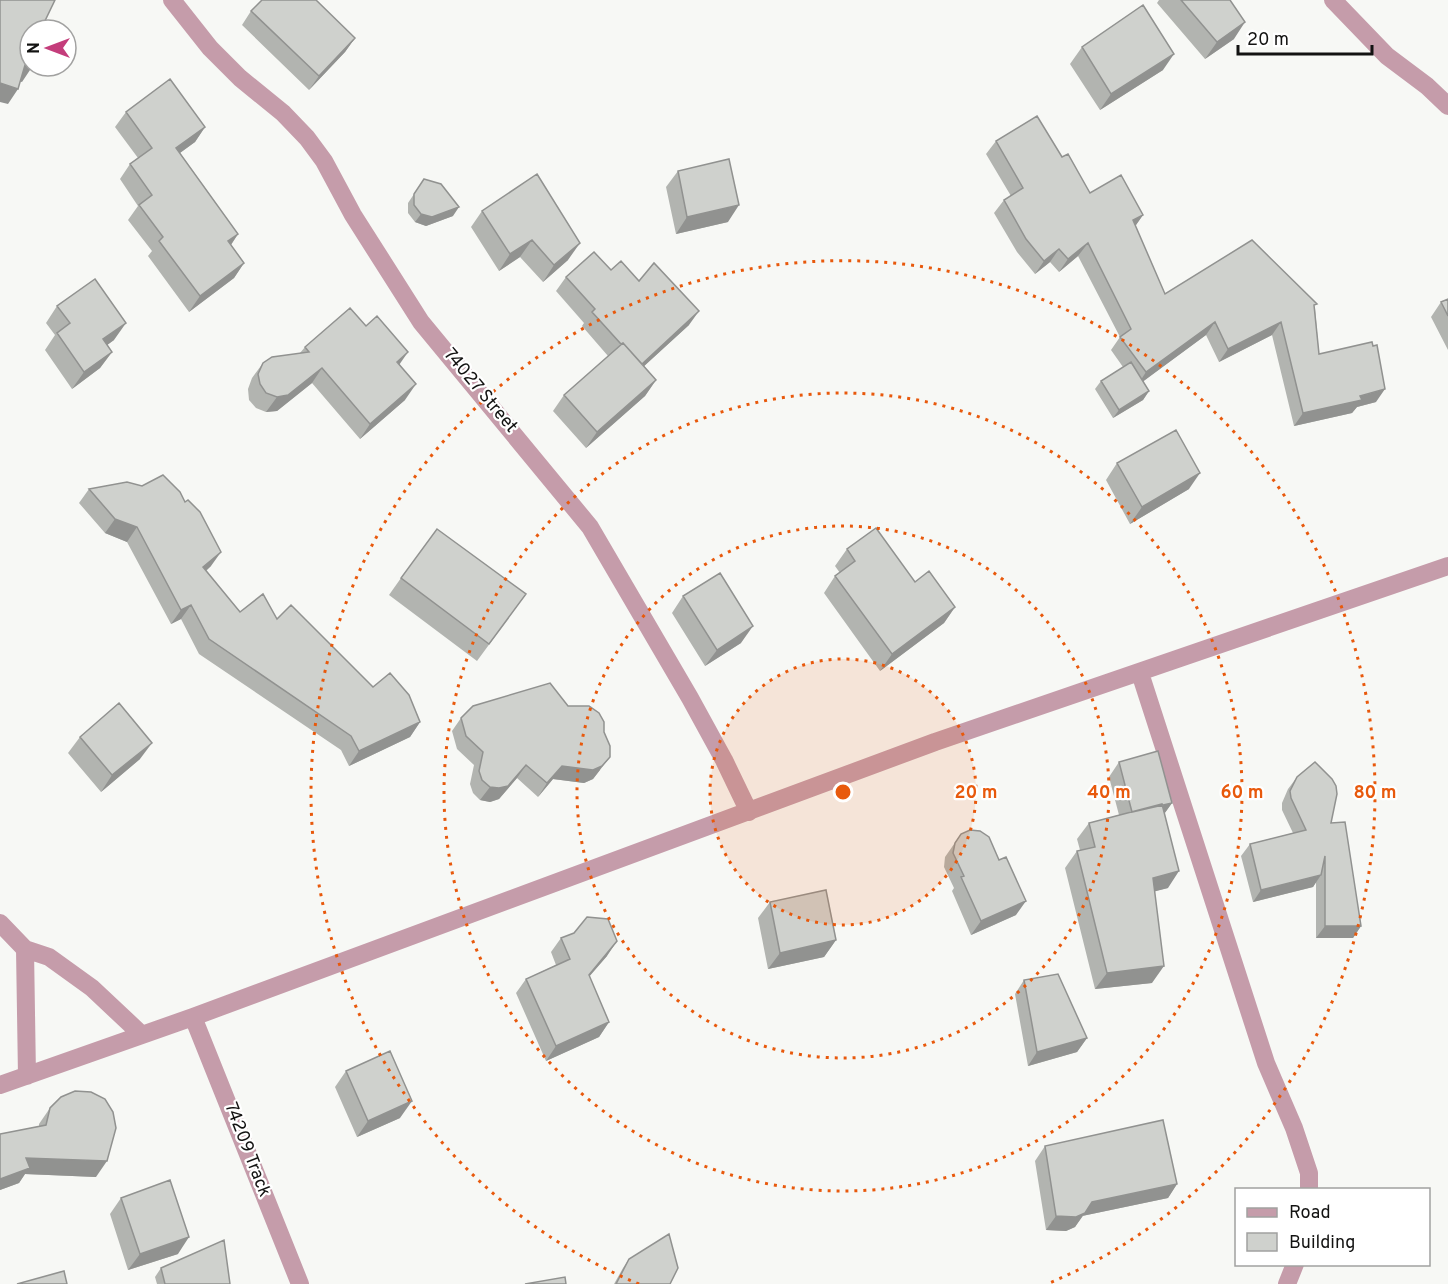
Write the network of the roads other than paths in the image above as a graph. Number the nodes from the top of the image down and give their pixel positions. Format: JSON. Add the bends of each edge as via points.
{"nodes":[{"id":1,"x":172,"y":0,"type":"edge"},
{"id":2,"x":1333,"y":0,"type":"edge"},
{"id":3,"x":1448,"y":106,"type":"edge"},
{"id":4,"x":1448,"y":566,"type":"edge"},
{"id":5,"x":1140,"y":672,"type":"junction"},
{"id":6,"x":748,"y":812,"type":"junction"},
{"id":7,"x":0,"y":923,"type":"edge"},
{"id":8,"x":25,"y":949,"type":"junction"},
{"id":9,"x":193,"y":1017,"type":"junction"},
{"id":10,"x":142,"y":1035,"type":"junction"},
{"id":11,"x":27,"y":1076,"type":"junction"},
{"id":12,"x":0,"y":1085,"type":"edge"},
{"id":13,"x":1309,"y":1188,"type":"edge"},
{"id":14,"x":1294,"y":1266,"type":"edge"},
{"id":15,"x":300,"y":1284,"type":"edge"},
{"id":16,"x":1287,"y":1284,"type":"edge"}],
"edges":[{"from":1,"to":6,"type":"street","name":"74027 Street","via":[[210,48],[307,138],[422,322],[590,527],[690,698]]},
{"from":2,"to":3,"type":"street","via":[[1387,56]]},
{"from":4,"to":5,"type":"street"},
{"from":5,"to":6,"type":"street","via":[[935,742]]},
{"from":5,"to":13,"type":"street","via":[[1266,1063],[1298,1139],[1309,1173]]},
{"from":6,"to":9,"type":"street"},
{"from":7,"to":8,"type":"street"},
{"from":8,"to":10,"type":"street","via":[[49,957],[92,988]]},
{"from":8,"to":11,"type":"street"},
{"from":9,"to":10,"type":"street"},
{"from":9,"to":15,"type":"street","name":"74209 Track"},
{"from":10,"to":11,"type":"street"},
{"from":11,"to":12,"type":"street"},
{"from":14,"to":16,"type":"street"}]}
